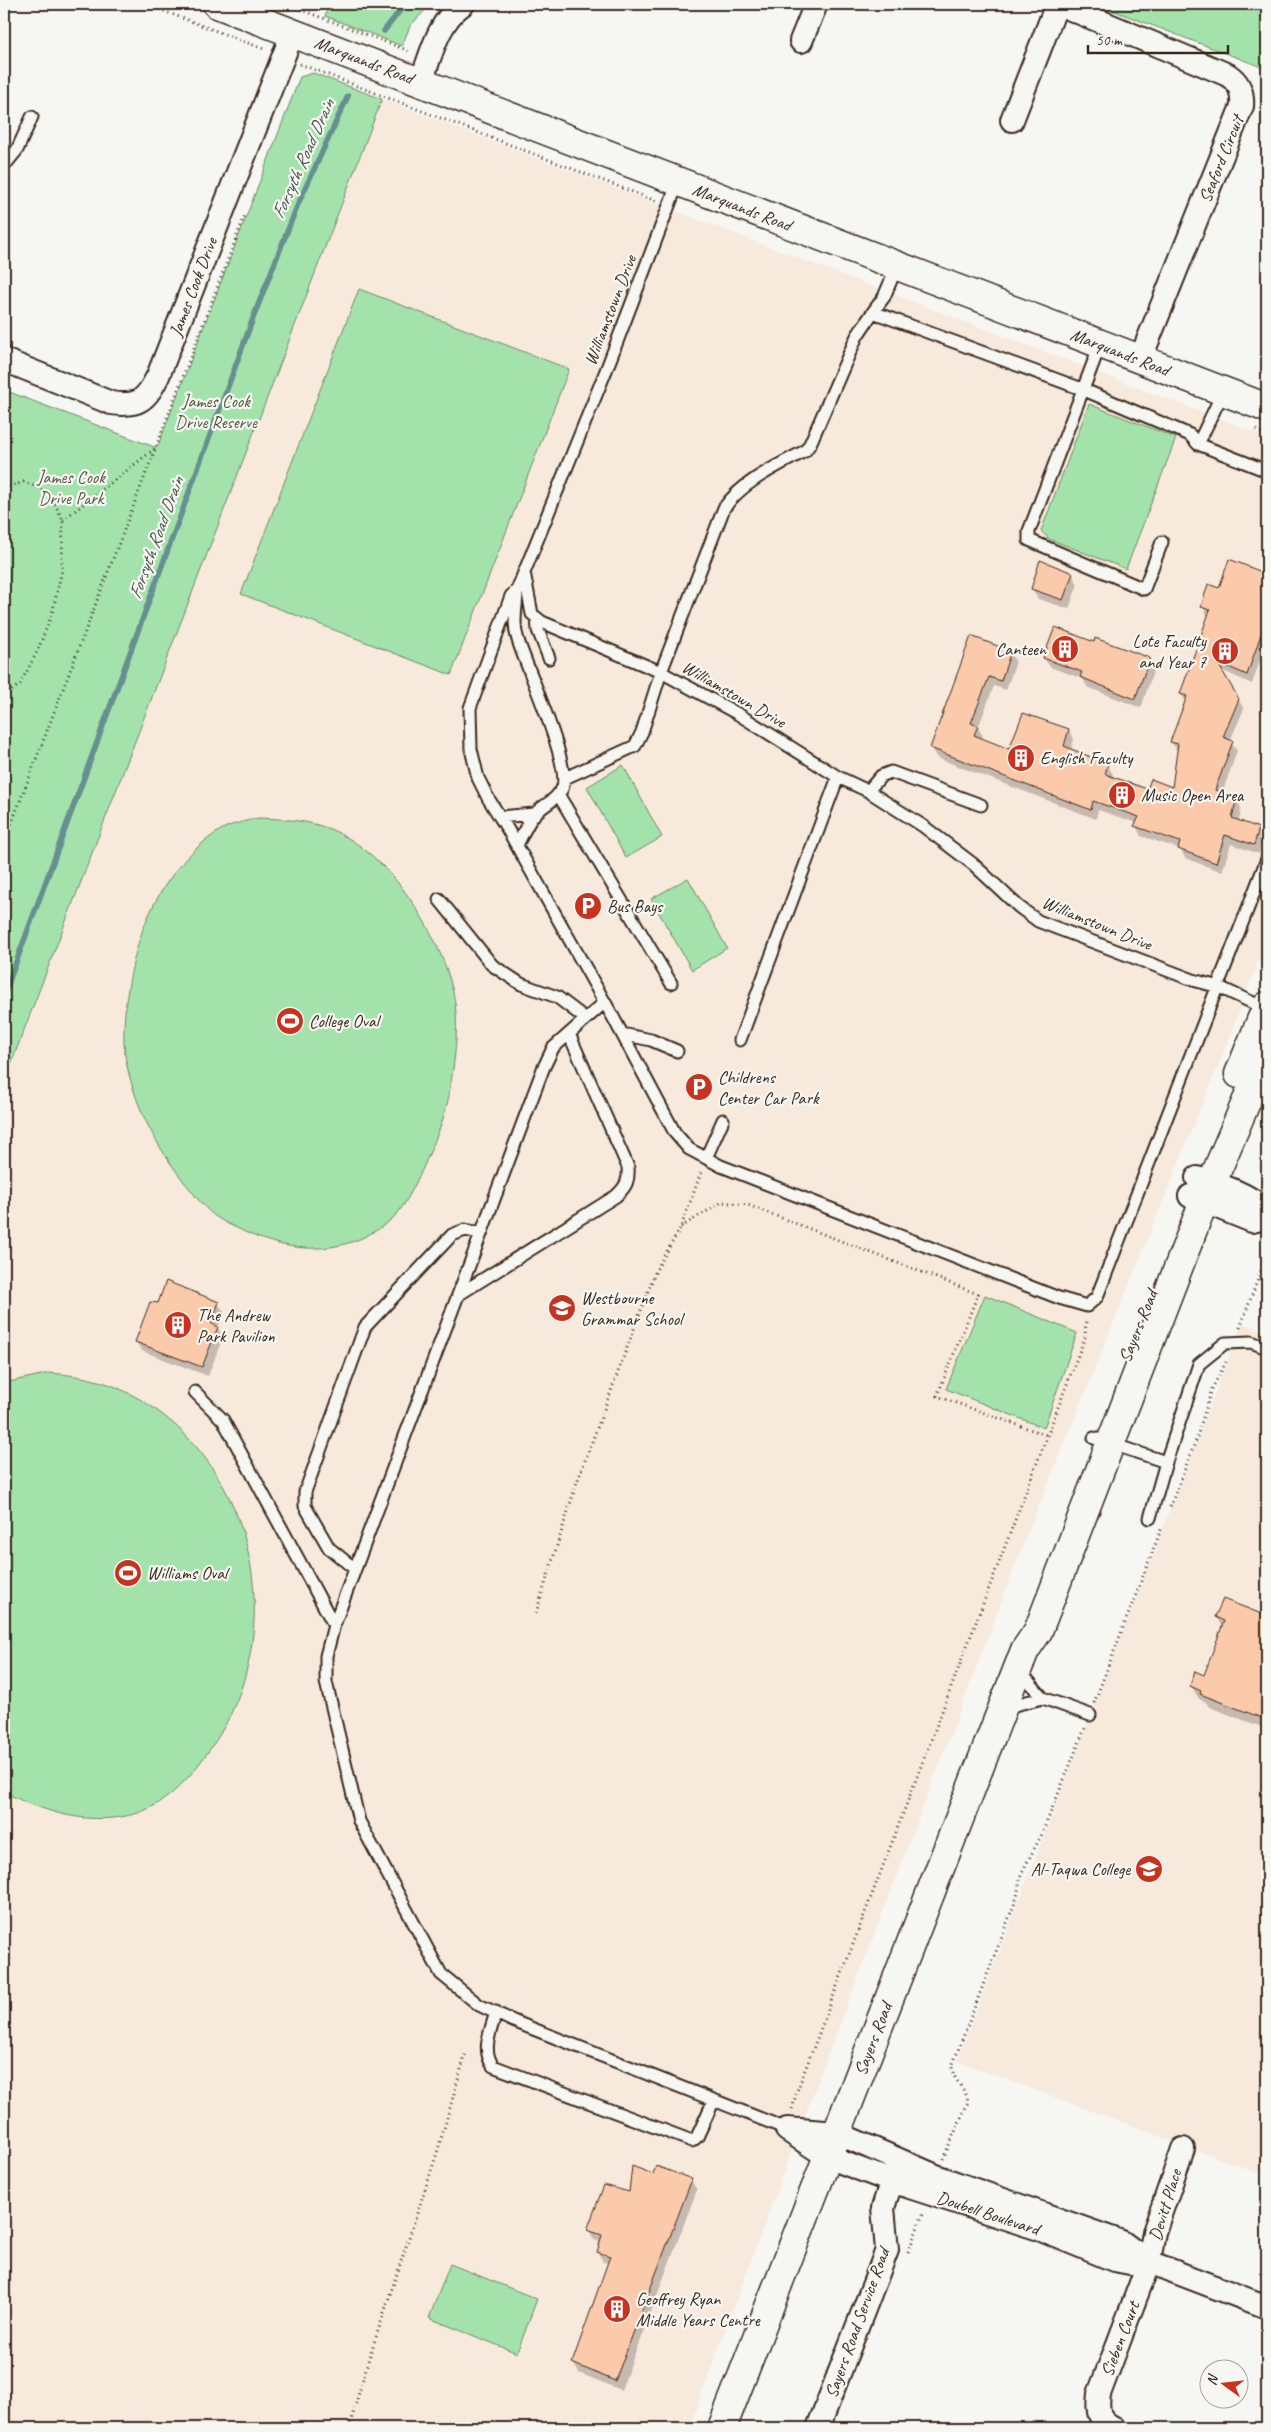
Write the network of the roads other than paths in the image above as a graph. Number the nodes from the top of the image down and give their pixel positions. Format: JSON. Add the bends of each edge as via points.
{"nodes":[{"id":1,"x":217,"y":4,"type":"edge"},
{"id":2,"x":464,"y":4,"type":"edge"},
{"id":3,"x":816,"y":4,"type":"edge"},
{"id":4,"x":1058,"y":4,"type":"edge"},
{"id":5,"x":293,"y":32,"type":"junction"},
{"id":6,"x":801,"y":41,"type":"dead end"},
{"id":7,"x":425,"y":71,"type":"junction"},
{"id":8,"x":32,"y":116,"type":"dead end"},
{"id":9,"x":1012,"y":120,"type":"dead end"},
{"id":10,"x":4,"y":166,"type":"edge"},
{"id":11,"x":678,"y":182,"type":"junction"},
{"id":12,"x":897,"y":266,"type":"junction"},
{"id":13,"x":873,"y":312,"type":"junction"},
{"id":14,"x":1100,"y":345,"type":"junction"},
{"id":15,"x":4,"y":360,"type":"edge"},
{"id":16,"x":1140,"y":360,"type":"junction"},
{"id":17,"x":1082,"y":390,"type":"junction"},
{"id":18,"x":1223,"y":392,"type":"junction"},
{"id":19,"x":1267,"y":408,"type":"edge"},
{"id":20,"x":1198,"y":444,"type":"junction"},
{"id":21,"x":1267,"y":471,"type":"edge"},
{"id":22,"x":1162,"y":542,"type":"dead end"},
{"id":23,"x":524,"y":572,"type":"junction"},
{"id":24,"x":517,"y":590,"type":"junction"},
{"id":25,"x":537,"y":618,"type":"junction"},
{"id":26,"x":549,"y":658,"type":"dead end"},
{"id":27,"x":661,"y":672,"type":"junction"},
{"id":28,"x":838,"y":777,"type":"junction"},
{"id":29,"x":565,"y":778,"type":"junction"},
{"id":30,"x":868,"y":790,"type":"junction"},
{"id":31,"x":558,"y":794,"type":"junction"},
{"id":32,"x":981,"y":805,"type":"dead end"},
{"id":33,"x":534,"y":814,"type":"junction"},
{"id":34,"x":500,"y":818,"type":"junction"},
{"id":35,"x":517,"y":845,"type":"junction"},
{"id":36,"x":1267,"y":859,"type":"edge"},
{"id":37,"x":439,"y":899,"type":"dead end"},
{"id":38,"x":672,"y":983,"type":"dead end"},
{"id":39,"x":1219,"y":987,"type":"junction"},
{"id":40,"x":605,"y":1002,"type":"junction"},
{"id":41,"x":1267,"y":1008,"type":"edge"},
{"id":42,"x":586,"y":1019,"type":"junction"},
{"id":43,"x":569,"y":1034,"type":"junction"},
{"id":44,"x":622,"y":1034,"type":"junction"},
{"id":45,"x":740,"y":1040,"type":"dead end"},
{"id":46,"x":677,"y":1051,"type":"dead end"},
{"id":47,"x":1267,"y":1053,"type":"edge"},
{"id":48,"x":723,"y":1120,"type":"dead end"},
{"id":49,"x":706,"y":1158,"type":"junction"},
{"id":50,"x":1201,"y":1189,"type":"junction"},
{"id":51,"x":1267,"y":1211,"type":"edge"},
{"id":52,"x":1267,"y":1218,"type":"edge"},
{"id":53,"x":481,"y":1233,"type":"junction"},
{"id":54,"x":458,"y":1296,"type":"junction"},
{"id":55,"x":1267,"y":1348,"type":"edge"},
{"id":56,"x":195,"y":1392,"type":"dead end"},
{"id":57,"x":1102,"y":1441,"type":"junction"},
{"id":58,"x":1166,"y":1462,"type":"junction"},
{"id":59,"x":1150,"y":1518,"type":"dead end"},
{"id":60,"x":355,"y":1569,"type":"junction"},
{"id":61,"x":334,"y":1625,"type":"junction"},
{"id":62,"x":1022,"y":1660,"type":"junction"},
{"id":63,"x":1043,"y":1698,"type":"junction"},
{"id":64,"x":1003,"y":1708,"type":"junction"},
{"id":65,"x":1090,"y":1714,"type":"dead end"},
{"id":66,"x":496,"y":2012,"type":"junction"},
{"id":67,"x":714,"y":2100,"type":"junction"},
{"id":68,"x":787,"y":2129,"type":"joint"},
{"id":69,"x":832,"y":2145,"type":"junction"},
{"id":70,"x":1183,"y":2148,"type":"dead end"},
{"id":71,"x":899,"y":2158,"type":"junction"},
{"id":72,"x":891,"y":2181,"type":"junction"},
{"id":73,"x":1042,"y":2221,"type":"junction"},
{"id":74,"x":1149,"y":2262,"type":"junction"},
{"id":75,"x":1267,"y":2307,"type":"edge"},
{"id":76,"x":1107,"y":2422,"type":"edge"},
{"id":77,"x":722,"y":2428,"type":"edge"},
{"id":78,"x":818,"y":2428,"type":"edge"}],
"edges":[{"from":1,"to":5,"type":"main road","name":"Marquands Road"},
{"from":2,"to":7,"type":"street","via":[[443,25]]},
{"from":3,"to":6,"type":"street"},
{"from":4,"to":9,"type":"street"},
{"from":4,"to":16,"type":"street","name":"Seaford Circuit","via":[[1228,75],[1238,84],[1242,95],[1242,106]]},
{"from":5,"to":7,"type":"main road","name":"Marquands Road"},
{"from":5,"to":15,"type":"street","name":"James Cook Drive","via":[[158,376],[147,395],[128,405],[111,402]]},
{"from":7,"to":11,"type":"main road","name":"Marquands Road"},
{"from":8,"to":10,"type":"lane","via":[[16,150]]},
{"from":11,"to":12,"type":"main road","name":"Marquands Road"},
{"from":11,"to":23,"type":"lane","name":"Williamstown Drive"},
{"from":12,"to":13,"type":"lane","via":[[884,297]]},
{"from":12,"to":14,"type":"main road","name":"Marquands Road"},
{"from":13,"to":17,"type":"lane"},
{"from":13,"to":27,"type":"lane","via":[[857,336],[805,451],[732,496],[724,508]]},
{"from":14,"to":16,"type":"main road","name":"Marquands Road"},
{"from":14,"to":17,"type":"lane"},
{"from":16,"to":18,"type":"main road","name":"Marquands Road"},
{"from":17,"to":20,"type":"lane","via":[[1190,434]]},
{"from":17,"to":22,"type":"lane","via":[[1029,531],[1029,540],[1144,589]]},
{"from":18,"to":19,"type":"main road","name":"Marquands Road"},
{"from":18,"to":20,"type":"lane"},
{"from":20,"to":21,"type":"lane"},
{"from":23,"to":24,"type":"lane","name":"Williamstown Drive"},
{"from":23,"to":25,"type":"lane","via":[[532,614]]},
{"from":24,"to":29,"type":"lane","name":"Williamstown Drive","via":[[514,618],[517,639]]},
{"from":24,"to":34,"type":"lane","via":[[511,596],[470,708],[471,749],[478,778]]},
{"from":25,"to":26,"type":"lane"},
{"from":25,"to":27,"type":"lane"},
{"from":27,"to":28,"type":"lane","name":"Williamstown Drive","via":[[738,714]]},
{"from":27,"to":29,"type":"lane","name":"Williamstown Drive","via":[[635,746]]},
{"from":28,"to":30,"type":"lane","name":"Williamstown Drive"},
{"from":28,"to":45,"type":"lane"},
{"from":29,"to":31,"type":"lane"},
{"from":30,"to":32,"type":"lane","via":[[881,776],[891,772]]},
{"from":30,"to":39,"type":"lane","name":"Williamstown Drive","via":[[973,864],[1038,921]]},
{"from":31,"to":33,"type":"lane"},
{"from":31,"to":38,"type":"lane"},
{"from":33,"to":34,"type":"lane"},
{"from":33,"to":35,"type":"lane"},
{"from":34,"to":35,"type":"lane"},
{"from":35,"to":40,"type":"lane"},
{"from":36,"to":39,"type":"lane"},
{"from":37,"to":42,"type":"lane","via":[[492,965],[521,984],[557,998]]},
{"from":39,"to":41,"type":"lane","name":"Williamstown Drive"},
{"from":39,"to":49,"type":"lane","via":[[1097,1297],[1087,1306],[1059,1298]]},
{"from":40,"to":42,"type":"lane"},
{"from":40,"to":44,"type":"lane"},
{"from":41,"to":50,"type":"main road","name":"Sayers Road"},
{"from":42,"to":43,"type":"lane"},
{"from":43,"to":53,"type":"lane","via":[[553,1048],[543,1069]]},
{"from":43,"to":54,"type":"lane","via":[[628,1166],[629,1179],[616,1196]]},
{"from":44,"to":46,"type":"lane","via":[[651,1040]]},
{"from":44,"to":49,"type":"lane","via":[[675,1133],[689,1149]]},
{"from":47,"to":50,"type":"main road","name":"Sayers Road"},
{"from":48,"to":49,"type":"lane"},
{"from":50,"to":51,"type":"street","via":[[1257,1202]]},
{"from":50,"to":52,"type":"street","via":[[1252,1221]]},
{"from":50,"to":57,"type":"main road","name":"Sayers Road"},
{"from":53,"to":54,"type":"lane"},
{"from":53,"to":60,"type":"lane","via":[[465,1230],[452,1235],[365,1327],[304,1492],[305,1506],[329,1548]]},
{"from":54,"to":60,"type":"lane"},
{"from":55,"to":58,"type":"lane","via":[[1252,1342],[1225,1343],[1199,1364]]},
{"from":56,"to":61,"type":"lane","via":[[223,1420]]},
{"from":57,"to":58,"type":"lane"},
{"from":57,"to":62,"type":"main road","name":"Sayers Road","via":[[1038,1631]]},
{"from":58,"to":59,"type":"lane"},
{"from":60,"to":61,"type":"lane"},
{"from":61,"to":66,"type":"lane","via":[[326,1656],[326,1682],[360,1821],[441,1974],[479,2005]]},
{"from":62,"to":63,"type":"lane"},
{"from":62,"to":64,"type":"main road","name":"Sayers Road"},
{"from":63,"to":64,"type":"lane"},
{"from":63,"to":65,"type":"lane"},
{"from":64,"to":69,"type":"main road","name":"Sayers Road"},
{"from":66,"to":67,"type":"lane"},
{"from":66,"to":67,"type":"lane","via":[[486,2046],[487,2057],[493,2066],[692,2141],[697,2137]]},
{"from":67,"to":68,"type":"lane"},
{"from":68,"to":69,"type":"street"},
{"from":69,"to":71,"type":"street","name":"Doubell Boulevard"},
{"from":69,"to":72,"type":"street","name":"Doubell Boulevard"},
{"from":69,"to":77,"type":"main road","name":"Sayers Road"},
{"from":70,"to":74,"type":"street","name":"Devitt Place","via":[[1154,2232]]},
{"from":71,"to":72,"type":"street","name":"Sayers Road Service Road"},
{"from":71,"to":73,"type":"street","name":"Doubell Boulevard"},
{"from":72,"to":73,"type":"street","name":"Doubell Boulevard"},
{"from":72,"to":78,"type":"street","name":"Sayers Road Service Road","via":[[883,2208],[887,2250]]},
{"from":73,"to":74,"type":"street","name":"Doubell Boulevard","via":[[1114,2260]]},
{"from":74,"to":75,"type":"street","name":"Doubell Boulevard"},
{"from":74,"to":76,"type":"street","name":"Sieben Court","via":[[1099,2394],[1098,2409]]}]}
